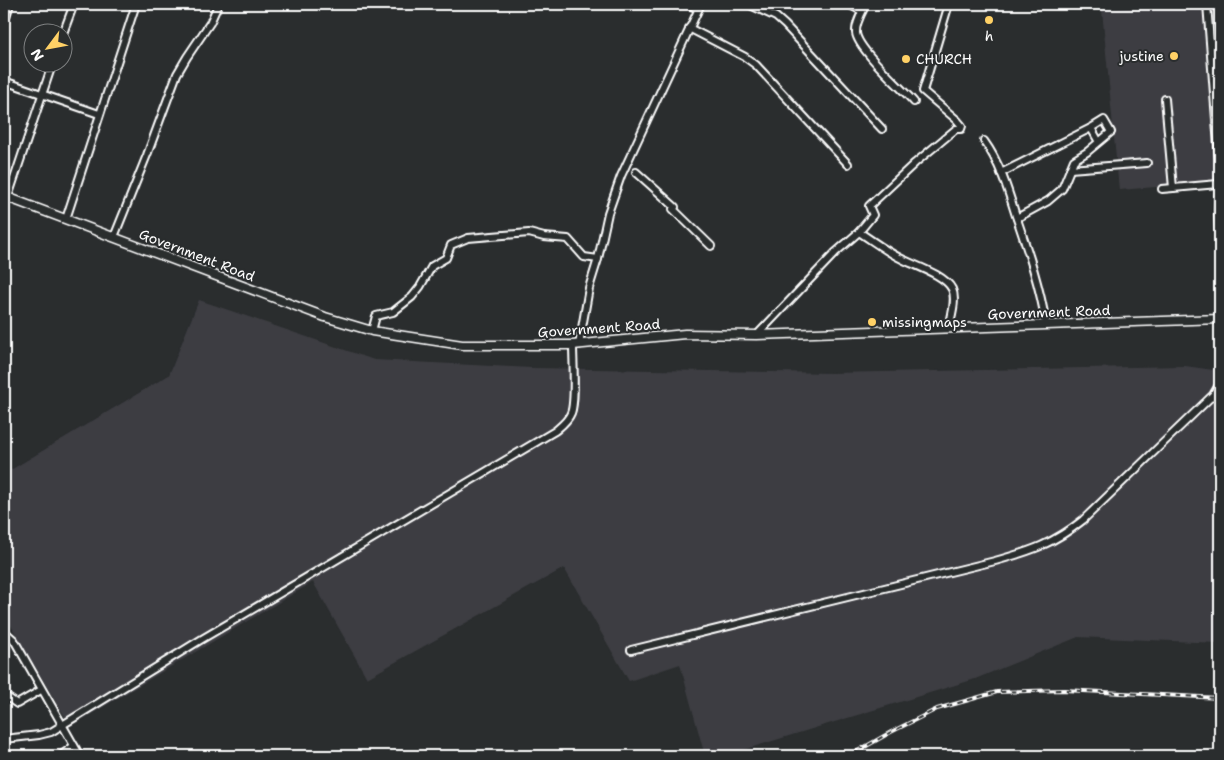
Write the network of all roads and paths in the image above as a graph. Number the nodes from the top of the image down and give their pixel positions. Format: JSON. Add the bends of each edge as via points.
{"nodes":[{"id":1,"x":10,"y":4,"type":"edge"},
{"id":2,"x":74,"y":4,"type":"edge"},
{"id":3,"x":136,"y":4,"type":"edge"},
{"id":4,"x":688,"y":4,"type":"edge"},
{"id":5,"x":748,"y":4,"type":"edge"},
{"id":6,"x":848,"y":4,"type":"edge"},
{"id":7,"x":866,"y":4,"type":"edge"},
{"id":8,"x":949,"y":4,"type":"edge"},
{"id":9,"x":1207,"y":4,"type":"edge"},
{"id":10,"x":218,"y":5,"type":"dead end"},
{"id":11,"x":699,"y":6,"type":"edge"},
{"id":12,"x":862,"y":11,"type":"junction"},
{"id":13,"x":67,"y":22,"type":"edge"},
{"id":14,"x":4,"y":23,"type":"edge"},
{"id":15,"x":689,"y":28,"type":"junction"},
{"id":16,"x":50,"y":72,"type":"edge"},
{"id":17,"x":4,"y":81,"type":"edge"},
{"id":18,"x":42,"y":94,"type":"junction"},
{"id":19,"x":1166,"y":99,"type":"dead end"},
{"id":20,"x":914,"y":102,"type":"dead end"},
{"id":21,"x":99,"y":114,"type":"junction"},
{"id":22,"x":1091,"y":128,"type":"junction"},
{"id":23,"x":882,"y":129,"type":"dead end"},
{"id":24,"x":984,"y":142,"type":"dead end"},
{"id":25,"x":1099,"y":142,"type":"junction"},
{"id":26,"x":1147,"y":163,"type":"dead end"},
{"id":27,"x":848,"y":164,"type":"dead end"},
{"id":28,"x":1070,"y":169,"type":"junction"},
{"id":29,"x":636,"y":172,"type":"dead end"},
{"id":30,"x":1001,"y":173,"type":"junction"},
{"id":31,"x":1218,"y":184,"type":"junction"},
{"id":32,"x":1173,"y":188,"type":"junction"},
{"id":33,"x":1162,"y":189,"type":"dead end"},
{"id":34,"x":6,"y":197,"type":"edge"},
{"id":35,"x":1017,"y":218,"type":"junction"},
{"id":36,"x":66,"y":220,"type":"junction"},
{"id":37,"x":859,"y":232,"type":"junction"},
{"id":38,"x":114,"y":237,"type":"junction"},
{"id":39,"x":711,"y":246,"type":"dead end"},
{"id":40,"x":1220,"y":251,"type":"edge"},
{"id":41,"x":598,"y":258,"type":"junction"},
{"id":42,"x":1220,"y":319,"type":"edge"},
{"id":43,"x":1046,"y":324,"type":"junction"},
{"id":44,"x":949,"y":328,"type":"junction"},
{"id":45,"x":372,"y":331,"type":"junction"},
{"id":46,"x":757,"y":335,"type":"junction"},
{"id":47,"x":576,"y":345,"type":"junction"},
{"id":48,"x":1220,"y":380,"type":"edge"},
{"id":49,"x":4,"y":631,"type":"edge"},
{"id":50,"x":631,"y":650,"type":"dead end"},
{"id":51,"x":41,"y":690,"type":"junction"},
{"id":52,"x":4,"y":695,"type":"edge"},
{"id":53,"x":62,"y":724,"type":"junction"},
{"id":54,"x":4,"y":739,"type":"edge"},
{"id":55,"x":74,"y":746,"type":"junction"},
{"id":56,"x":60,"y":756,"type":"edge"},
{"id":57,"x":80,"y":756,"type":"edge"}],
"edges":[{"from":1,"to":14,"type":"street"},
{"from":2,"to":13,"type":"street"},
{"from":3,"to":21,"type":"street"},
{"from":4,"to":11,"type":"street"},
{"from":5,"to":23,"type":"street","via":[[776,17]]},
{"from":6,"to":12,"type":"street"},
{"from":7,"to":12,"type":"street"},
{"from":8,"to":37,"type":"street","via":[[924,91],[958,120],[961,129],[915,163],[869,206],[872,215]]},
{"from":9,"to":31,"type":"street","via":[[1220,171]]},
{"from":10,"to":38,"type":"street","via":[[177,74]]},
{"from":11,"to":15,"type":"street"},
{"from":12,"to":20,"type":"street","via":[[856,31],[861,45]]},
{"from":15,"to":27,"type":"street","via":[[756,65]]},
{"from":15,"to":41,"type":"street","via":[[620,176]]},
{"from":16,"to":18,"type":"street"},
{"from":17,"to":18,"type":"street"},
{"from":18,"to":21,"type":"street"},
{"from":18,"to":34,"type":"street"},
{"from":19,"to":32,"type":"street"},
{"from":21,"to":36,"type":"street"},
{"from":22,"to":25,"type":"street"},
{"from":22,"to":25,"type":"street","via":[[1104,120],[1111,132]]},
{"from":22,"to":30,"type":"street"},
{"from":24,"to":30,"type":"street","via":[[994,155]]},
{"from":25,"to":28,"type":"street","via":[[1074,160]]},
{"from":26,"to":28,"type":"street"},
{"from":28,"to":35,"type":"street","via":[[1062,189],[1048,201]]},
{"from":29,"to":39,"type":"street"},
{"from":30,"to":35,"type":"street"},
{"from":31,"to":32,"type":"street"},
{"from":31,"to":40,"type":"street"},
{"from":32,"to":33,"type":"street"},
{"from":34,"to":36,"type":"street","name":"Government Road"},
{"from":35,"to":43,"type":"street"},
{"from":36,"to":38,"type":"street","name":"Government Road"},
{"from":37,"to":44,"type":"street","via":[[949,285],[954,298]]},
{"from":37,"to":46,"type":"street"},
{"from":38,"to":45,"type":"street","name":"Government Road","via":[[325,317]]},
{"from":41,"to":45,"type":"street","via":[[584,257],[568,239],[544,238],[529,233],[464,239],[451,245],[446,258],[432,266],[412,297],[393,312],[376,316]]},
{"from":41,"to":47,"type":"street"},
{"from":42,"to":43,"type":"street","name":"Government Road"},
{"from":43,"to":44,"type":"street","name":"Government Road"},
{"from":44,"to":46,"type":"street","name":"Government Road"},
{"from":45,"to":47,"type":"street","name":"Government Road","via":[[462,346]]},
{"from":46,"to":47,"type":"street","name":"Government Road","via":[[685,334]]},
{"from":47,"to":53,"type":"street","via":[[571,413],[555,431]]},
{"from":48,"to":50,"type":"street","via":[[1213,394],[1083,520],[1048,544],[995,561]]},
{"from":49,"to":51,"type":"street","via":[[14,640]]},
{"from":51,"to":52,"type":"street","via":[[17,704]]},
{"from":51,"to":53,"type":"street"},
{"from":53,"to":54,"type":"street","via":[[39,736]]},
{"from":53,"to":55,"type":"street"},
{"from":55,"to":56,"type":"street"},
{"from":55,"to":57,"type":"street"}]}
